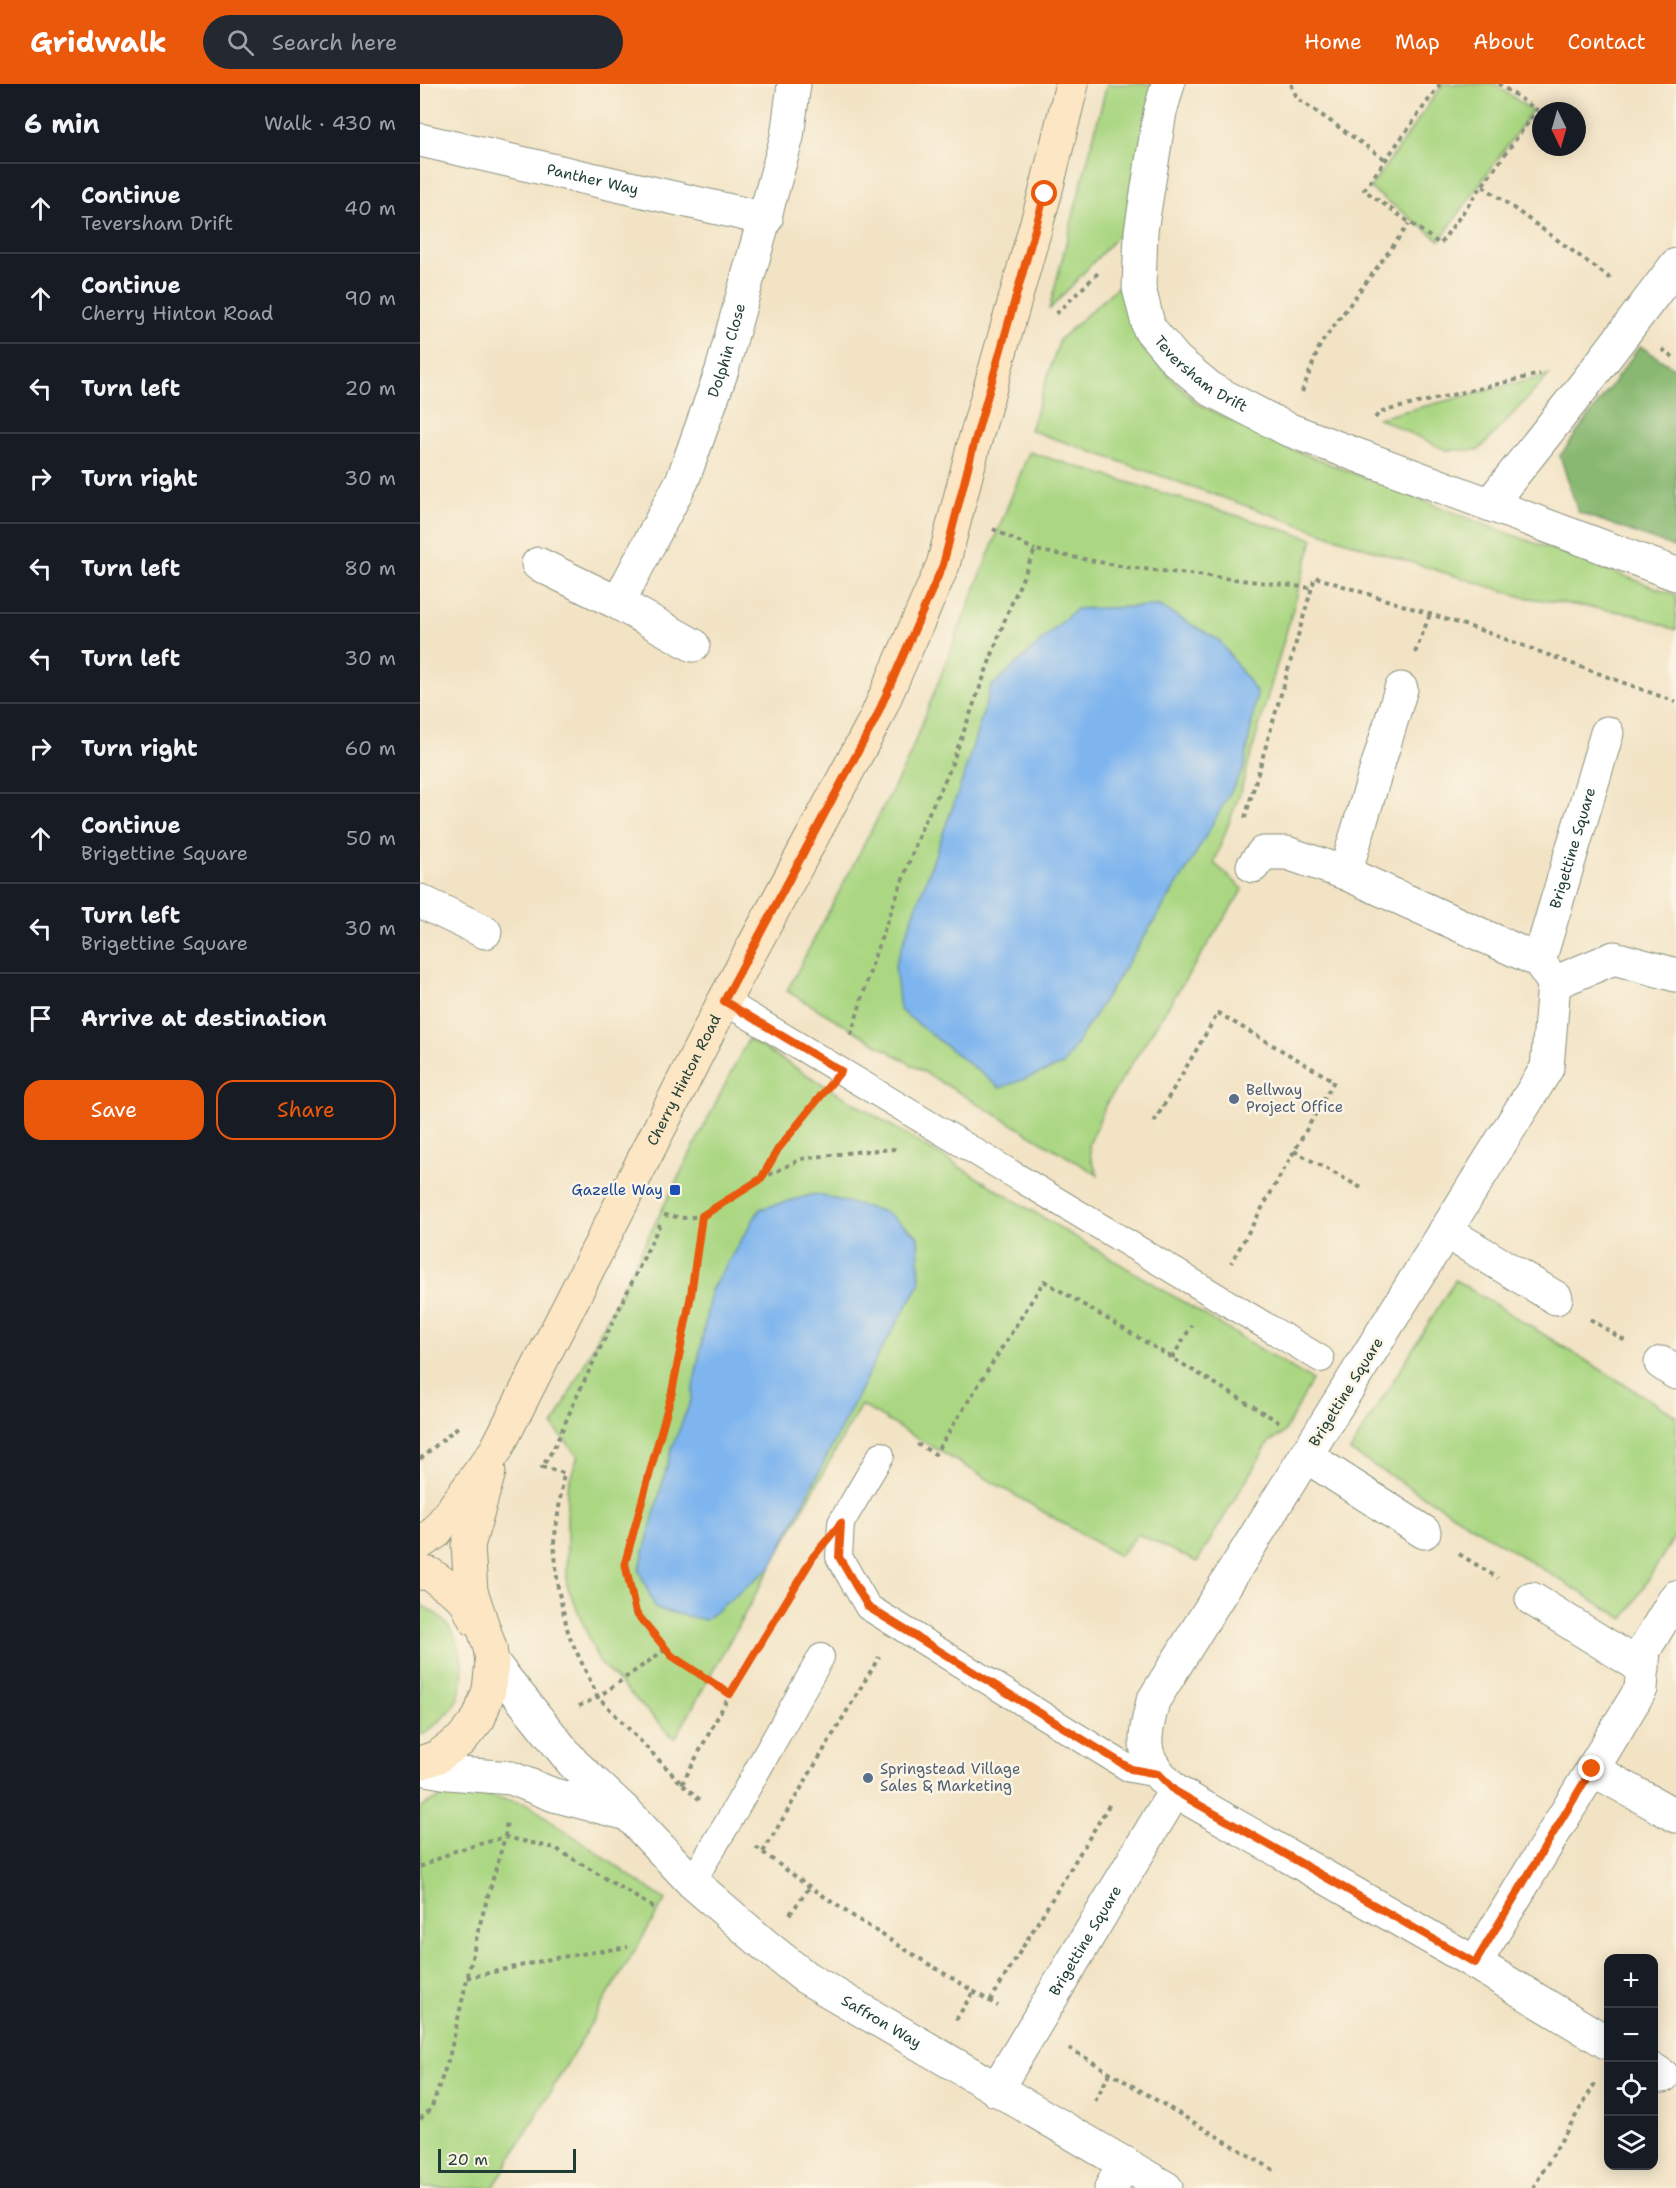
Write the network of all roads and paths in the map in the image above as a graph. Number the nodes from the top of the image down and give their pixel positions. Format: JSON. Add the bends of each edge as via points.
{"nodes":[{"id":1,"x":794,"y":84,"type":"edge"},
{"id":2,"x":1072,"y":84,"type":"edge"},
{"id":3,"x":1168,"y":84,"type":"edge"},
{"id":4,"x":1290,"y":84,"type":"edge"},
{"id":5,"x":1440,"y":84,"type":"edge"},
{"id":6,"x":1499,"y":84,"type":"edge"},
{"id":7,"x":1507,"y":86,"type":"edge"},
{"id":8,"x":420,"y":140,"type":"edge"},
{"id":9,"x":1386,"y":160,"type":"junction"},
{"id":10,"x":1483,"y":186,"type":"junction"},
{"id":11,"x":766,"y":219,"type":"junction"},
{"id":12,"x":1409,"y":224,"type":"junction"},
{"id":13,"x":1142,"y":231,"type":"junction"},
{"id":14,"x":1676,"y":265,"type":"edge"},
{"id":15,"x":1647,"y":304,"type":"junction"},
{"id":16,"x":1055,"y":315,"type":"dead end"},
{"id":17,"x":1586,"y":383,"type":"junction"},
{"id":18,"x":1287,"y":429,"type":"junction"},
{"id":19,"x":1341,"y":450,"type":"junction"},
{"id":20,"x":1490,"y":504,"type":"junction"},
{"id":21,"x":986,"y":526,"type":"dead end"},
{"id":22,"x":1035,"y":550,"type":"junction"},
{"id":23,"x":538,"y":564,"type":"dead end"},
{"id":24,"x":1676,"y":574,"type":"edge"},
{"id":25,"x":1312,"y":588,"type":"dead end"},
{"id":26,"x":618,"y":603,"type":"junction"},
{"id":27,"x":693,"y":645,"type":"dead end"},
{"id":28,"x":1401,"y":689,"type":"dead end"},
{"id":29,"x":1607,"y":733,"type":"dead end"},
{"id":30,"x":1253,"y":866,"type":"dead end"},
{"id":31,"x":1345,"y":873,"type":"junction"},
{"id":32,"x":420,"y":901,"type":"edge"},
{"id":33,"x":485,"y":932,"type":"dead end"},
{"id":34,"x":1546,"y":972,"type":"junction"},
{"id":35,"x":1676,"y":975,"type":"edge"},
{"id":36,"x":724,"y":1001,"type":"junction"},
{"id":37,"x":841,"y":1071,"type":"junction"},
{"id":38,"x":1154,"y":1122,"type":"dead end"},
{"id":39,"x":931,"y":1127,"type":"junction"},
{"id":40,"x":1294,"y":1151,"type":"junction"},
{"id":41,"x":761,"y":1179,"type":"junction"},
{"id":42,"x":1365,"y":1190,"type":"dead end"},
{"id":43,"x":664,"y":1215,"type":"dead end"},
{"id":44,"x":702,"y":1216,"type":"junction"},
{"id":45,"x":1445,"y":1231,"type":"junction"},
{"id":46,"x":1213,"y":1294,"type":"junction"},
{"id":47,"x":1556,"y":1298,"type":"joint"},
{"id":48,"x":1172,"y":1358,"type":"junction"},
{"id":49,"x":1321,"y":1359,"type":"dead end"},
{"id":50,"x":1668,"y":1368,"type":"edge"},
{"id":51,"x":460,"y":1424,"type":"dead end"},
{"id":52,"x":1282,"y":1424,"type":"dead end"},
{"id":53,"x":496,"y":1450,"type":"junction"},
{"id":54,"x":881,"y":1455,"type":"joint"},
{"id":55,"x":1306,"y":1456,"type":"junction"},
{"id":56,"x":420,"y":1459,"type":"edge"},
{"id":57,"x":542,"y":1467,"type":"dead end"},
{"id":58,"x":841,"y":1523,"type":"junction"},
{"id":59,"x":1424,"y":1532,"type":"joint"},
{"id":60,"x":420,"y":1543,"type":"edge"},
{"id":61,"x":420,"y":1573,"type":"edge"},
{"id":62,"x":1676,"y":1597,"type":"edge"},
{"id":63,"x":1532,"y":1599,"type":"joint"},
{"id":64,"x":898,"y":1626,"type":"junction"},
{"id":65,"x":666,"y":1649,"type":"junction"},
{"id":66,"x":491,"y":1655,"type":"junction"},
{"id":67,"x":822,"y":1657,"type":"dead end"},
{"id":68,"x":1643,"y":1668,"type":"junction"},
{"id":69,"x":730,"y":1694,"type":"junction"},
{"id":70,"x":598,"y":1697,"type":"junction"},
{"id":71,"x":420,"y":1763,"type":"edge"},
{"id":72,"x":420,"y":1768,"type":"edge"},
{"id":73,"x":1592,"y":1769,"type":"junction"},
{"id":74,"x":1154,"y":1778,"type":"junction"},
{"id":75,"x":682,"y":1784,"type":"junction"},
{"id":76,"x":628,"y":1815,"type":"junction"},
{"id":77,"x":1676,"y":1816,"type":"edge"},
{"id":78,"x":727,"y":1824,"type":"junction"},
{"id":79,"x":505,"y":1837,"type":"junction"},
{"id":80,"x":763,"y":1852,"type":"junction"},
{"id":81,"x":420,"y":1867,"type":"edge"},
{"id":82,"x":692,"y":1882,"type":"junction"},
{"id":83,"x":654,"y":1908,"type":"dead end"},
{"id":84,"x":628,"y":1947,"type":"dead end"},
{"id":85,"x":1475,"y":1963,"type":"junction"},
{"id":86,"x":467,"y":1978,"type":"junction"},
{"id":87,"x":990,"y":2001,"type":"junction"},
{"id":88,"x":1035,"y":2027,"type":"junction"},
{"id":89,"x":1604,"y":2056,"type":"edge"},
{"id":90,"x":1604,"y":2061,"type":"edge"},
{"id":91,"x":996,"y":2090,"type":"junction"},
{"id":92,"x":420,"y":2119,"type":"edge"},
{"id":93,"x":1277,"y":2172,"type":"dead end"},
{"id":94,"x":1118,"y":2176,"type":"edge"},
{"id":95,"x":1166,"y":2188,"type":"edge"},
{"id":96,"x":1533,"y":2188,"type":"edge"}],
"edges":[{"from":1,"to":11,"type":"street","name":"Dolphin Close","via":[[788,137]]},
{"from":2,"to":36,"type":"street","name":"Cherry Hinton Road","via":[[943,565],[875,720]]},
{"from":3,"to":13,"type":"street","name":"Teversham Drift","via":[[1160,112]]},
{"from":4,"to":9,"type":"path","via":[[1297,98]]},
{"from":5,"to":9,"type":"path"},
{"from":6,"to":7,"type":"path"},
{"from":7,"to":10,"type":"path","via":[[1537,110]]},
{"from":8,"to":11,"type":"street","name":"Panther Way"},
{"from":9,"to":12,"type":"path","via":[[1364,190]]},
{"from":10,"to":12,"type":"path","via":[[1440,244]]},
{"from":10,"to":15,"type":"path"},
{"from":11,"to":26,"type":"street","name":"Dolphin Close","via":[[722,370],[683,479]]},
{"from":12,"to":18,"type":"path","via":[[1320,345]]},
{"from":13,"to":16,"type":"path"},
{"from":13,"to":18,"type":"street","name":"Teversham Drift","via":[[1139,288],[1149,328],[1176,360],[1212,390]]},
{"from":14,"to":15,"type":"street"},
{"from":15,"to":17,"type":"street"},
{"from":17,"to":19,"type":"path","via":[[1553,370],[1380,412]]},
{"from":17,"to":20,"type":"street"},
{"from":18,"to":19,"type":"street","name":"Teversham Drift"},
{"from":19,"to":20,"type":"street","name":"Teversham Drift"},
{"from":20,"to":24,"type":"street","name":"Teversham Drift"},
{"from":21,"to":22,"type":"path"},
{"from":22,"to":25,"type":"path","via":[[1126,567]]},
{"from":22,"to":37,"type":"path","via":[[948,774],[921,827],[875,955]]},
{"from":23,"to":26,"type":"street"},
{"from":26,"to":27,"type":"street"},
{"from":28,"to":31,"type":"street"},
{"from":29,"to":34,"type":"street","name":"Brigettine Square"},
{"from":30,"to":31,"type":"street","via":[[1263,853],[1287,853]]},
{"from":31,"to":34,"type":"street"},
{"from":32,"to":33,"type":"street"},
{"from":34,"to":35,"type":"street","via":[[1614,958]]},
{"from":34,"to":45,"type":"street","name":"Brigettine Square","via":[[1547,1068]]},
{"from":36,"to":37,"type":"lane"},
{"from":36,"to":53,"type":"street","name":"Cherry Hinton Road"},
{"from":37,"to":39,"type":"lane"},
{"from":37,"to":41,"type":"path","via":[[778,1149]]},
{"from":38,"to":40,"type":"path","via":[[1218,1013],[1334,1081]]},
{"from":39,"to":41,"type":"path","via":[[912,1159],[894,1149],[801,1159]]},
{"from":39,"to":46,"type":"lane"},
{"from":40,"to":42,"type":"path"},
{"from":40,"to":46,"type":"path"},
{"from":41,"to":44,"type":"path"},
{"from":43,"to":44,"type":"path"},
{"from":44,"to":65,"type":"path","via":[[672,1392],[625,1563],[636,1613]]},
{"from":45,"to":47,"type":"street"},
{"from":45,"to":55,"type":"street","name":"Brigettine Square"},
{"from":46,"to":48,"type":"path"},
{"from":46,"to":49,"type":"lane"},
{"from":47,"to":50,"type":"path"},
{"from":48,"to":52,"type":"path"},
{"from":48,"to":54,"type":"path","via":[[1044,1281],[936,1454],[919,1445]]},
{"from":51,"to":56,"type":"path"},
{"from":53,"to":60,"type":"street","via":[[435,1533]]},
{"from":53,"to":66,"type":"street","via":[[468,1546],[471,1591]]},
{"from":54,"to":58,"type":"lane"},
{"from":55,"to":59,"type":"street"},
{"from":55,"to":74,"type":"street","name":"Brigettine Square","via":[[1153,1701],[1144,1736]]},
{"from":57,"to":70,"type":"path","via":[[564,1473],[554,1542],[558,1589],[568,1636]]},
{"from":58,"to":64,"type":"lane","via":[[839,1557],[868,1607]]},
{"from":58,"to":69,"type":"path","via":[[813,1557]]},
{"from":59,"to":63,"type":"path"},
{"from":61,"to":66,"type":"street","via":[[430,1574],[464,1598]]},
{"from":62,"to":68,"type":"street","via":[[1644,1650]]},
{"from":63,"to":68,"type":"street"},
{"from":64,"to":74,"type":"lane"},
{"from":64,"to":80,"type":"path"},
{"from":65,"to":69,"type":"path"},
{"from":65,"to":70,"type":"path"},
{"from":66,"to":71,"type":"street","via":[[489,1690],[479,1718],[461,1740],[437,1757]]},
{"from":66,"to":76,"type":"street","name":"Saffron Way","via":[[573,1763]]},
{"from":67,"to":78,"type":"lane"},
{"from":68,"to":73,"type":"street","via":[[1641,1689]]},
{"from":69,"to":75,"type":"path"},
{"from":70,"to":75,"type":"path"},
{"from":72,"to":76,"type":"street","via":[[511,1778],[554,1796]]},
{"from":73,"to":77,"type":"street"},
{"from":73,"to":85,"type":"street"},
{"from":74,"to":85,"type":"street"},
{"from":74,"to":87,"type":"path"},
{"from":74,"to":88,"type":"street","name":"Brigettine Square"},
{"from":75,"to":78,"type":"path"},
{"from":76,"to":82,"type":"street","name":"Saffron Way"},
{"from":78,"to":80,"type":"path"},
{"from":78,"to":82,"type":"lane"},
{"from":79,"to":81,"type":"path","via":[[455,1851]]},
{"from":79,"to":83,"type":"path","via":[[555,1848]]},
{"from":79,"to":86,"type":"path"},
{"from":80,"to":87,"type":"path","via":[[809,1888]]},
{"from":82,"to":91,"type":"street","name":"Saffron Way","via":[[805,1977]]},
{"from":84,"to":86,"type":"path","via":[[555,1958]]},
{"from":85,"to":89,"type":"street"},
{"from":86,"to":92,"type":"path","via":[[449,2058],[431,2109]]},
{"from":87,"to":88,"type":"path"},
{"from":88,"to":91,"type":"street","name":"Brigettine Square"},
{"from":88,"to":93,"type":"path"},
{"from":90,"to":96,"type":"path"},
{"from":91,"to":94,"type":"street","name":"Saffron Way"},
{"from":94,"to":95,"type":"street","name":"Saffron Way"}]}
